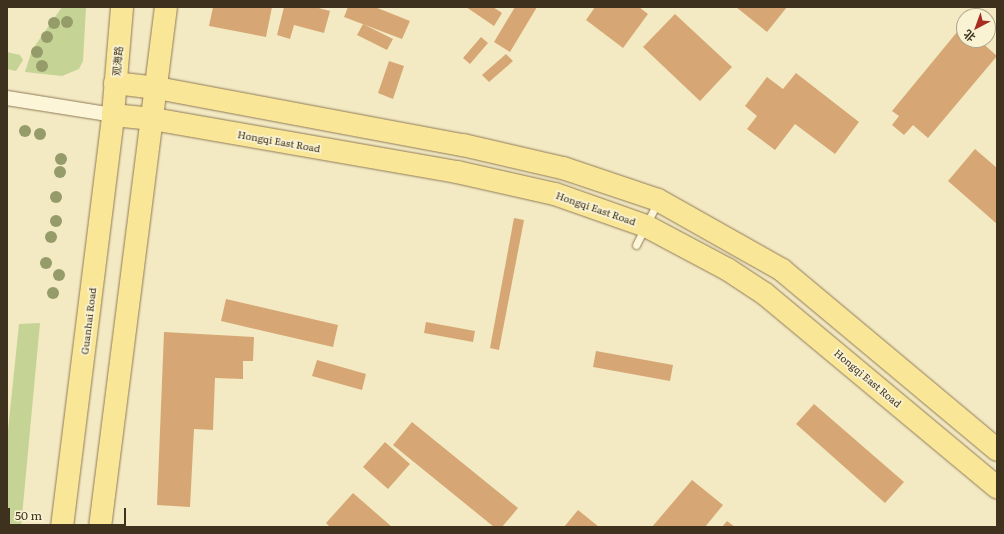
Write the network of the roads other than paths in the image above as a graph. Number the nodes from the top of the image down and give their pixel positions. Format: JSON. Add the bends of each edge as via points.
{"nodes":[{"id":1,"x":122,"y":7,"type":"edge"},
{"id":2,"x":166,"y":7,"type":"edge"},
{"id":3,"x":115,"y":83,"type":"junction"},
{"id":4,"x":157,"y":88,"type":"junction"},
{"id":5,"x":7,"y":98,"type":"edge"},
{"id":6,"x":113,"y":115,"type":"junction"},
{"id":7,"x":152,"y":120,"type":"junction"},
{"id":8,"x":658,"y":200,"type":"junction"},
{"id":9,"x":646,"y":226,"type":"junction"},
{"id":10,"x":636,"y":245,"type":"dead end"},
{"id":11,"x":997,"y":450,"type":"edge"},
{"id":12,"x":997,"y":487,"type":"edge"},
{"id":13,"x":62,"y":527,"type":"edge"},
{"id":14,"x":100,"y":527,"type":"edge"}],
"edges":[{"from":1,"to":3,"type":"main road","name":"观海路"},
{"from":2,"to":4,"type":"main road"},
{"from":3,"to":4,"type":"main road"},
{"from":3,"to":6,"type":"main road","name":"观海路"},
{"from":4,"to":7,"type":"main road"},
{"from":4,"to":8,"type":"main road","via":[[463,145],[564,168]]},
{"from":5,"to":6,"type":"street"},
{"from":6,"to":7,"type":"main road","name":"Hongqi East Road"},
{"from":6,"to":13,"type":"main road","name":"Guanhai Road"},
{"from":7,"to":9,"type":"main road","name":"Hongqi East Road","via":[[457,172],[554,194]]},
{"from":7,"to":14,"type":"main road"},
{"from":8,"to":9,"type":"lane"},
{"from":8,"to":11,"type":"main road","via":[[782,270]]},
{"from":9,"to":10,"type":"lane"},
{"from":9,"to":12,"type":"main road","name":"Hongqi East Road","via":[[727,269],[765,294]]}]}
